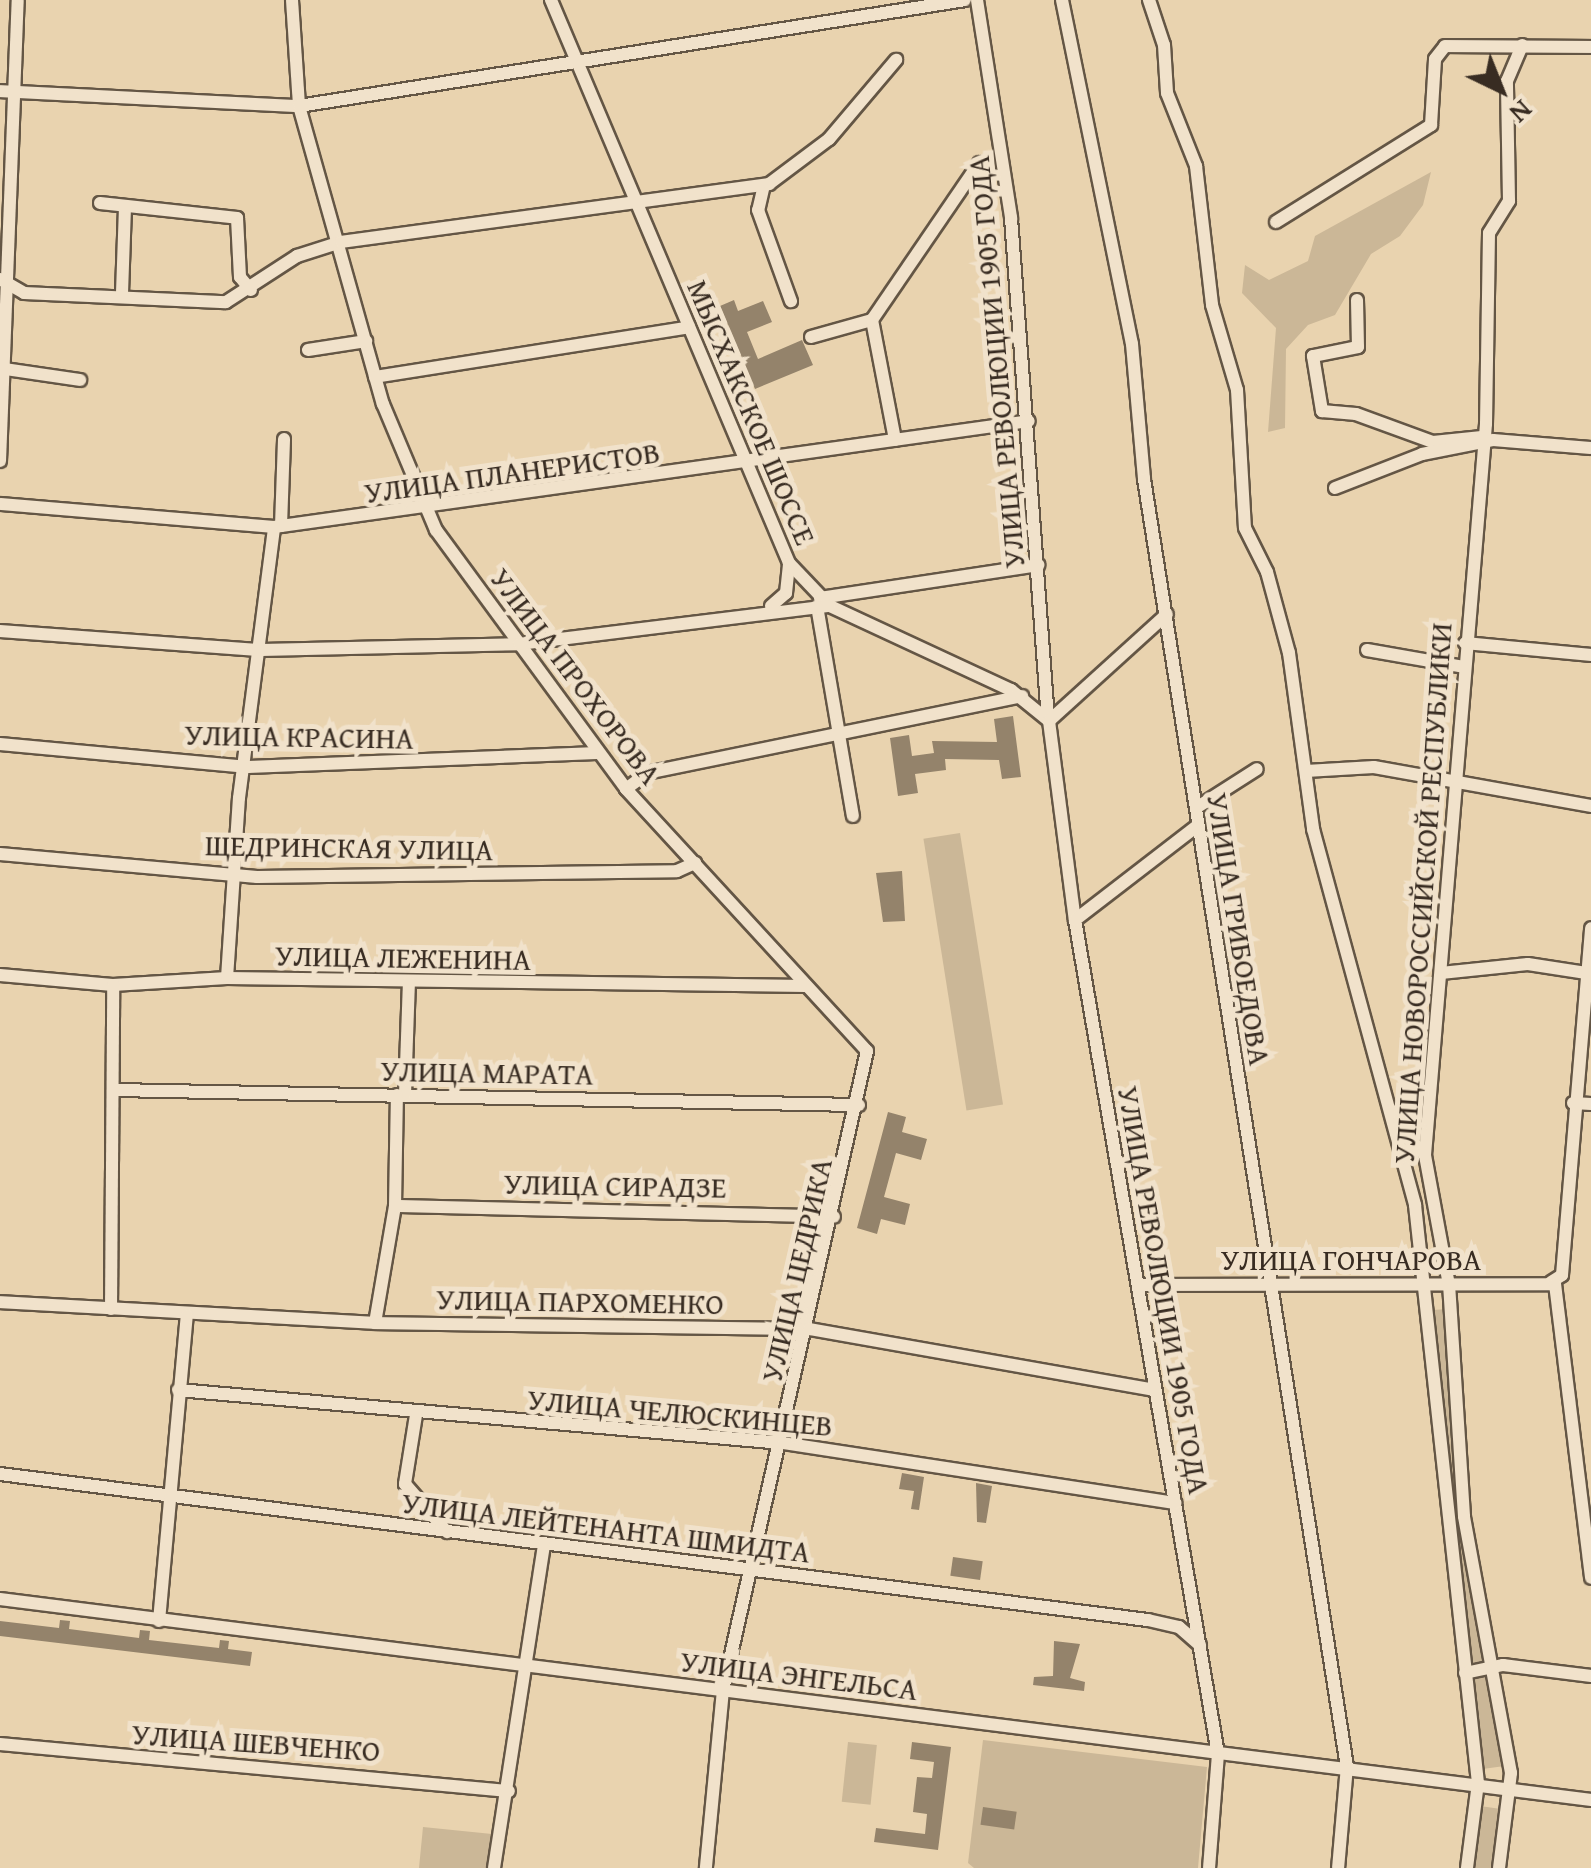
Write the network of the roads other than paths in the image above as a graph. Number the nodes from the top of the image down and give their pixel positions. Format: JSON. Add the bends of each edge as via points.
{"nodes":[{"id":1,"x":18,"y":0,"type":"edge"},
{"id":2,"x":292,"y":0,"type":"edge"},
{"id":3,"x":552,"y":0,"type":"edge"},
{"id":4,"x":965,"y":0,"type":"edge"},
{"id":5,"x":977,"y":0,"type":"edge"},
{"id":6,"x":1062,"y":0,"type":"edge"},
{"id":7,"x":1149,"y":0,"type":"edge"},
{"id":8,"x":1522,"y":45,"type":"junction"},
{"id":9,"x":1591,"y":47,"type":"edge"},
{"id":10,"x":896,"y":60,"type":"dead end"},
{"id":11,"x":580,"y":67,"type":"junction"},
{"id":12,"x":7,"y":93,"type":"edge"},
{"id":13,"x":299,"y":106,"type":"junction"},
{"id":14,"x":979,"y":164,"type":"dead end"},
{"id":15,"x":764,"y":185,"type":"junction"},
{"id":16,"x":634,"y":198,"type":"junction"},
{"id":17,"x":100,"y":203,"type":"dead end"},
{"id":18,"x":125,"y":206,"type":"junction"},
{"id":19,"x":1276,"y":222,"type":"dead end"},
{"id":20,"x":341,"y":242,"type":"junction"},
{"id":21,"x":3,"y":281,"type":"edge"},
{"id":22,"x":251,"y":290,"type":"junction"},
{"id":23,"x":122,"y":293,"type":"junction"},
{"id":24,"x":1357,"y":300,"type":"dead end"},
{"id":25,"x":791,"y":301,"type":"dead end"},
{"id":26,"x":872,"y":320,"type":"junction"},
{"id":27,"x":689,"y":328,"type":"junction"},
{"id":28,"x":811,"y":337,"type":"dead end"},
{"id":29,"x":366,"y":341,"type":"junction"},
{"id":30,"x":308,"y":350,"type":"dead end"},
{"id":31,"x":5,"y":369,"type":"junction"},
{"id":32,"x":375,"y":377,"type":"junction"},
{"id":33,"x":80,"y":380,"type":"dead end"},
{"id":34,"x":2,"y":398,"type":"edge"},
{"id":35,"x":1029,"y":421,"type":"junction"},
{"id":36,"x":284,"y":438,"type":"dead end"},
{"id":37,"x":894,"y":440,"type":"junction"},
{"id":38,"x":1481,"y":440,"type":"junction"},
{"id":39,"x":1591,"y":448,"type":"edge"},
{"id":40,"x":0,"y":461,"type":"edge"},
{"id":41,"x":746,"y":467,"type":"junction"},
{"id":42,"x":1335,"y":488,"type":"dead end"},
{"id":43,"x":0,"y":504,"type":"edge"},
{"id":44,"x":426,"y":511,"type":"junction"},
{"id":45,"x":278,"y":527,"type":"junction"},
{"id":46,"x":789,"y":563,"type":"junction"},
{"id":47,"x":1038,"y":565,"type":"junction"},
{"id":48,"x":822,"y":603,"type":"junction"},
{"id":49,"x":769,"y":608,"type":"junction"},
{"id":50,"x":1166,"y":614,"type":"junction"},
{"id":51,"x":0,"y":630,"type":"edge"},
{"id":52,"x":556,"y":639,"type":"junction"},
{"id":53,"x":1465,"y":643,"type":"junction"},
{"id":54,"x":518,"y":644,"type":"junction"},
{"id":55,"x":261,"y":650,"type":"junction"},
{"id":56,"x":1367,"y":650,"type":"dead end"},
{"id":57,"x":1591,"y":655,"type":"edge"},
{"id":58,"x":1464,"y":667,"type":"junction"},
{"id":59,"x":541,"y":676,"type":"junction"},
{"id":60,"x":1046,"y":693,"type":"junction"},
{"id":61,"x":1022,"y":696,"type":"junction"},
{"id":62,"x":1066,"y":705,"type":"junction"},
{"id":63,"x":1048,"y":719,"type":"junction"},
{"id":64,"x":839,"y":730,"type":"junction"},
{"id":65,"x":0,"y":744,"type":"edge"},
{"id":66,"x":597,"y":754,"type":"junction"},
{"id":67,"x":248,"y":767,"type":"junction"},
{"id":68,"x":1258,"y":769,"type":"dead end"},
{"id":69,"x":1306,"y":771,"type":"junction"},
{"id":70,"x":1457,"y":784,"type":"junction"},
{"id":71,"x":626,"y":789,"type":"junction"},
{"id":72,"x":1591,"y":806,"type":"edge"},
{"id":73,"x":1196,"y":808,"type":"junction"},
{"id":74,"x":852,"y":816,"type":"dead end"},
{"id":75,"x":1198,"y":826,"type":"junction"},
{"id":76,"x":0,"y":854,"type":"edge"},
{"id":77,"x":696,"y":863,"type":"junction"},
{"id":78,"x":236,"y":874,"type":"junction"},
{"id":79,"x":1075,"y":920,"type":"junction"},
{"id":80,"x":1591,"y":928,"type":"edge"},
{"id":81,"x":1441,"y":973,"type":"junction"},
{"id":82,"x":1586,"y":973,"type":"junction"},
{"id":83,"x":0,"y":975,"type":"edge"},
{"id":84,"x":227,"y":978,"type":"junction"},
{"id":85,"x":410,"y":982,"type":"junction"},
{"id":86,"x":113,"y":985,"type":"junction"},
{"id":87,"x":806,"y":986,"type":"junction"},
{"id":88,"x":859,"y":1040,"type":"joint"},
{"id":89,"x":115,"y":1090,"type":"junction"},
{"id":90,"x":401,"y":1095,"type":"junction"},
{"id":91,"x":1573,"y":1103,"type":"junction"},
{"id":92,"x":859,"y":1104,"type":"junction"},
{"id":93,"x":1591,"y":1104,"type":"edge"},
{"id":94,"x":1395,"y":1124,"type":"junction"},
{"id":95,"x":1425,"y":1155,"type":"junction"},
{"id":96,"x":396,"y":1206,"type":"junction"},
{"id":97,"x":834,"y":1217,"type":"junction"},
{"id":98,"x":1268,"y":1284,"type":"junction"},
{"id":99,"x":1427,"y":1284,"type":"junction"},
{"id":100,"x":1138,"y":1285,"type":"junction"},
{"id":101,"x":1449,"y":1285,"type":"junction"},
{"id":102,"x":1558,"y":1286,"type":"junction"},
{"id":103,"x":0,"y":1302,"type":"edge"},
{"id":104,"x":111,"y":1309,"type":"junction"},
{"id":105,"x":187,"y":1314,"type":"junction"},
{"id":106,"x":375,"y":1323,"type":"junction"},
{"id":107,"x":810,"y":1329,"type":"junction"},
{"id":108,"x":178,"y":1390,"type":"junction"},
{"id":109,"x":1155,"y":1390,"type":"junction"},
{"id":110,"x":416,"y":1415,"type":"junction"},
{"id":111,"x":783,"y":1443,"type":"junction"},
{"id":112,"x":0,"y":1474,"type":"edge"},
{"id":113,"x":169,"y":1496,"type":"junction"},
{"id":114,"x":1175,"y":1503,"type":"junction"},
{"id":115,"x":447,"y":1532,"type":"junction"},
{"id":116,"x":1588,"y":1537,"type":"edge"},
{"id":117,"x":544,"y":1545,"type":"junction"},
{"id":118,"x":754,"y":1571,"type":"junction"},
{"id":119,"x":1591,"y":1578,"type":"edge"},
{"id":120,"x":0,"y":1600,"type":"edge"},
{"id":121,"x":158,"y":1620,"type":"junction"},
{"id":122,"x":1200,"y":1645,"type":"junction"},
{"id":123,"x":1494,"y":1665,"type":"junction"},
{"id":124,"x":526,"y":1666,"type":"junction"},
{"id":125,"x":1466,"y":1673,"type":"junction"},
{"id":126,"x":1591,"y":1676,"type":"edge"},
{"id":127,"x":723,"y":1690,"type":"junction"},
{"id":128,"x":0,"y":1744,"type":"edge"},
{"id":129,"x":1218,"y":1754,"type":"junction"},
{"id":130,"x":1347,"y":1766,"type":"junction"},
{"id":131,"x":1478,"y":1783,"type":"junction"},
{"id":132,"x":1508,"y":1790,"type":"junction"},
{"id":133,"x":509,"y":1791,"type":"junction"},
{"id":134,"x":1591,"y":1800,"type":"edge"},
{"id":135,"x":494,"y":1868,"type":"edge"},
{"id":136,"x":706,"y":1868,"type":"edge"},
{"id":137,"x":1209,"y":1868,"type":"edge"},
{"id":138,"x":1338,"y":1868,"type":"edge"},
{"id":139,"x":1467,"y":1868,"type":"edge"},
{"id":140,"x":1499,"y":1868,"type":"edge"}],
"edges":[{"from":1,"to":12,"type":"street"},
{"from":2,"to":13,"type":"street","name":"УЛИЦА ПРОХОРОВА"},
{"from":3,"to":11,"type":"street","name":"МЫСХАКСКОЕ ШОССЕ"},
{"from":4,"to":11,"type":"street"},
{"from":5,"to":35,"type":"street","name":"УЛИЦА РЕВОЛЮЦИИ 1905 ГОДА","via":[[1003,140]]},
{"from":6,"to":50,"type":"street","name":"УЛИЦА ГРИБОЕДОВА","via":[[1129,327]]},
{"from":7,"to":69,"type":"street","via":[[1164,44],[1167,92],[1196,166],[1212,305],[1237,390],[1245,528],[1267,572],[1289,653]]},
{"from":8,"to":9,"type":"street"},
{"from":8,"to":19,"type":"street","via":[[1445,46],[1436,60],[1430,125]]},
{"from":8,"to":38,"type":"street","name":"УЛИЦА НОВОРОССИЙСКОЙ РЕСПУБЛИКИ","via":[[1507,81],[1509,201],[1489,233]]},
{"from":10,"to":15,"type":"street","via":[[816,152],[788,177]]},
{"from":11,"to":13,"type":"street"},
{"from":11,"to":16,"type":"street","name":"МЫСХАКСКОЕ ШОССЕ"},
{"from":12,"to":13,"type":"street"},
{"from":12,"to":21,"type":"street"},
{"from":13,"to":20,"type":"street","name":"УЛИЦА ПРОХОРОВА"},
{"from":14,"to":26,"type":"street"},
{"from":15,"to":16,"type":"street"},
{"from":15,"to":25,"type":"street","via":[[758,210]]},
{"from":16,"to":20,"type":"street"},
{"from":16,"to":27,"type":"street","name":"МЫСХАКСКОЕ ШОССЕ"},
{"from":17,"to":18,"type":"street"},
{"from":18,"to":22,"type":"street","via":[[237,218],[240,278]]},
{"from":18,"to":23,"type":"street"},
{"from":20,"to":22,"type":"street","via":[[297,256]]},
{"from":20,"to":29,"type":"street","name":"УЛИЦА ПРОХОРОВА"},
{"from":21,"to":23,"type":"street","via":[[24,293]]},
{"from":21,"to":31,"type":"street"},
{"from":22,"to":23,"type":"street","via":[[226,302]]},
{"from":24,"to":38,"type":"street","via":[[1358,347],[1312,356],[1322,411],[1356,414],[1433,442]]},
{"from":26,"to":28,"type":"street"},
{"from":26,"to":37,"type":"street"},
{"from":27,"to":32,"type":"street"},
{"from":27,"to":41,"type":"street","name":"МЫСХАКСКОЕ ШОССЕ"},
{"from":29,"to":30,"type":"street"},
{"from":29,"to":32,"type":"street","name":"УЛИЦА ПРОХОРОВА"},
{"from":31,"to":33,"type":"street"},
{"from":31,"to":34,"type":"street"},
{"from":32,"to":44,"type":"street","name":"УЛИЦА ПРОХОРОВА"},
{"from":34,"to":40,"type":"street"},
{"from":35,"to":37,"type":"street","name":"УЛИЦА ПЛАНЕРИСТОВ"},
{"from":35,"to":47,"type":"street","name":"УЛИЦА РЕВОЛЮЦИИ 1905 ГОДА"},
{"from":36,"to":45,"type":"street"},
{"from":37,"to":41,"type":"street","name":"УЛИЦА ПЛАНЕРИСТОВ"},
{"from":38,"to":39,"type":"street"},
{"from":38,"to":42,"type":"street","via":[[1422,454]]},
{"from":38,"to":53,"type":"street","name":"УЛИЦА НОВОРОССИЙСКОЙ РЕСПУБЛИКИ"},
{"from":41,"to":44,"type":"street","name":"УЛИЦА ПЛАНЕРИСТОВ"},
{"from":41,"to":46,"type":"street","name":"МЫСХАКСКОЕ ШОССЕ"},
{"from":43,"to":45,"type":"street","name":"УЛИЦА ПЛАНЕРИСТОВ"},
{"from":44,"to":45,"type":"street","name":"УЛИЦА ПЛАНЕРИСТОВ"},
{"from":44,"to":54,"type":"street","name":"УЛИЦА ПРОХОРОВА"},
{"from":45,"to":55,"type":"street"},
{"from":46,"to":48,"type":"street","name":"МЫСХАКСКОЕ ШОССЕ"},
{"from":46,"to":49,"type":"street","via":[[786,593]]},
{"from":47,"to":48,"type":"street"},
{"from":47,"to":60,"type":"street","name":"УЛИЦА РЕВОЛЮЦИИ 1905 ГОДА"},
{"from":48,"to":49,"type":"street"},
{"from":48,"to":61,"type":"street","name":"МЫСХАКСКОЕ ШОССЕ"},
{"from":48,"to":64,"type":"street"},
{"from":49,"to":52,"type":"street"},
{"from":50,"to":62,"type":"street"},
{"from":50,"to":73,"type":"street","name":"УЛИЦА ГРИБОЕДОВА"},
{"from":51,"to":55,"type":"street"},
{"from":52,"to":54,"type":"street"},
{"from":52,"to":59,"type":"street","via":[[536,654]]},
{"from":53,"to":57,"type":"street"},
{"from":53,"to":58,"type":"street","name":"УЛИЦА НОВОРОССИЙСКОЙ РЕСПУБЛИКИ"},
{"from":54,"to":55,"type":"street"},
{"from":54,"to":59,"type":"street","name":"УЛИЦА ПРОХОРОВА"},
{"from":55,"to":67,"type":"street"},
{"from":56,"to":58,"type":"street"},
{"from":58,"to":70,"type":"street","name":"УЛИЦА НОВОРОССИЙСКОЙ РЕСПУБЛИКИ"},
{"from":59,"to":66,"type":"street","name":"УЛИЦА ПРОХОРОВА"},
{"from":60,"to":62,"type":"street","via":[[1054,706]]},
{"from":60,"to":63,"type":"street","name":"УЛИЦА РЕВОЛЮЦИИ 1905 ГОДА"},
{"from":61,"to":63,"type":"street","name":"МЫСХАКСКОЕ ШОССЕ"},
{"from":61,"to":64,"type":"street"},
{"from":62,"to":63,"type":"street"},
{"from":63,"to":79,"type":"street","name":"УЛИЦА РЕВОЛЮЦИИ 1905 ГОДА"},
{"from":64,"to":71,"type":"street","via":[[647,773]]},
{"from":64,"to":74,"type":"street"},
{"from":65,"to":67,"type":"street","name":"УЛИЦА КРАСИНА"},
{"from":66,"to":67,"type":"street","name":"УЛИЦА КРАСИНА"},
{"from":66,"to":71,"type":"street","name":"УЛИЦА ПРОХОРОВА"},
{"from":67,"to":78,"type":"street"},
{"from":68,"to":73,"type":"street"},
{"from":69,"to":70,"type":"street","via":[[1374,767]]},
{"from":69,"to":94,"type":"street","via":[[1314,828]]},
{"from":70,"to":72,"type":"street"},
{"from":70,"to":81,"type":"street","name":"УЛИЦА НОВОРОССИЙСКОЙ РЕСПУБЛИКИ"},
{"from":71,"to":77,"type":"street","name":"УЛИЦА ПРОХОРОВА"},
{"from":73,"to":75,"type":"street","name":"УЛИЦА ГРИБОЕДОВА"},
{"from":75,"to":79,"type":"street"},
{"from":75,"to":98,"type":"street","name":"УЛИЦА ГРИБОЕДОВА"},
{"from":76,"to":78,"type":"street","name":"ЩЕДРИНСКАЯ УЛИЦА"},
{"from":77,"to":78,"type":"street","name":"ЩЕДРИНСКАЯ УЛИЦА","via":[[677,871]]},
{"from":77,"to":87,"type":"street","name":"УЛИЦА ПРОХОРОВА"},
{"from":78,"to":84,"type":"street"},
{"from":79,"to":100,"type":"street","name":"УЛИЦА РЕВОЛЮЦИИ 1905 ГОДА"},
{"from":80,"to":82,"type":"street"},
{"from":81,"to":82,"type":"street","via":[[1528,964]]},
{"from":81,"to":95,"type":"street","name":"УЛИЦА НОВОРОССИЙСКОЙ РЕСПУБЛИКИ"},
{"from":82,"to":91,"type":"street"},
{"from":83,"to":86,"type":"street","name":"УЛИЦА ЛЕЖЕНИНА"},
{"from":84,"to":85,"type":"street","name":"УЛИЦА ЛЕЖЕНИНА"},
{"from":84,"to":86,"type":"street","name":"УЛИЦА ЛЕЖЕНИНА"},
{"from":85,"to":87,"type":"street","name":"УЛИЦА ЛЕЖЕНИНА"},
{"from":85,"to":90,"type":"street"},
{"from":86,"to":89,"type":"street"},
{"from":87,"to":88,"type":"street","name":"УЛИЦА ПРОХОРОВА"},
{"from":88,"to":92,"type":"street","name":"УЛИЦА ЦЕДРИКА","via":[[869,1065]]},
{"from":89,"to":90,"type":"street","name":"УЛИЦА МАРАТА"},
{"from":89,"to":104,"type":"street"},
{"from":90,"to":92,"type":"street","name":"УЛИЦА МАРАТА"},
{"from":90,"to":96,"type":"street"},
{"from":91,"to":93,"type":"street"},
{"from":91,"to":102,"type":"street"},
{"from":92,"to":97,"type":"street","name":"УЛИЦА ЦЕДРИКА"},
{"from":94,"to":95,"type":"street"},
{"from":94,"to":99,"type":"street"},
{"from":95,"to":101,"type":"street","name":"УЛИЦА НОВОРОССИЙСКОЙ РЕСПУБЛИКИ"},
{"from":96,"to":97,"type":"street","name":"УЛИЦА СИРАДЗЕ"},
{"from":96,"to":106,"type":"street"},
{"from":97,"to":107,"type":"street","name":"УЛИЦА ЦЕДРИКА"},
{"from":98,"to":99,"type":"street","name":"УЛИЦА ГОНЧАРОВА"},
{"from":98,"to":100,"type":"street","name":"УЛИЦА ГОНЧАРОВА"},
{"from":98,"to":130,"type":"street","name":"УЛИЦА ГРИБОЕДОВА"},
{"from":99,"to":101,"type":"street","name":"УЛИЦА ГОНЧАРОВА"},
{"from":99,"to":125,"type":"street"},
{"from":100,"to":109,"type":"street","name":"УЛИЦА РЕВОЛЮЦИИ 1905 ГОДА"},
{"from":101,"to":102,"type":"street","name":"УЛИЦА ГОНЧАРОВА"},
{"from":101,"to":123,"type":"street","name":"УЛИЦА НОВОРОССИЙСКОЙ РЕСПУБЛИКИ","via":[[1464,1516]]},
{"from":102,"to":116,"type":"street"},
{"from":103,"to":104,"type":"street","name":"УЛИЦА ПАРХОМЕНКО"},
{"from":104,"to":105,"type":"street","name":"УЛИЦА ПАРХОМЕНКО"},
{"from":105,"to":106,"type":"street","name":"УЛИЦА ПАРХОМЕНКО"},
{"from":105,"to":108,"type":"street"},
{"from":106,"to":107,"type":"street","name":"УЛИЦА ПАРХОМЕНКО"},
{"from":107,"to":109,"type":"street","name":"УЛИЦА ПАРХОМЕНКО"},
{"from":107,"to":111,"type":"street","name":"УЛИЦА ЦЕДРИКА"},
{"from":108,"to":110,"type":"street","name":"УЛИЦА ЧЕЛЮСКИНЦЕВ"},
{"from":108,"to":113,"type":"street"},
{"from":109,"to":114,"type":"street","name":"УЛИЦА РЕВОЛЮЦИИ 1905 ГОДА"},
{"from":110,"to":111,"type":"street","name":"УЛИЦА ЧЕЛЮСКИНЦЕВ"},
{"from":110,"to":115,"type":"street","via":[[404,1484]]},
{"from":111,"to":114,"type":"street","name":"УЛИЦА ЧЕЛЮСКИНЦЕВ"},
{"from":111,"to":118,"type":"street","name":"УЛИЦА ЦЕДРИКА"},
{"from":112,"to":113,"type":"street","name":"УЛИЦА ЛЕЙТЕНАНТА ШМИДТА"},
{"from":113,"to":115,"type":"street","name":"УЛИЦА ЛЕЙТЕНАНТА ШМИДТА"},
{"from":113,"to":121,"type":"street"},
{"from":114,"to":122,"type":"street","name":"УЛИЦА РЕВОЛЮЦИИ 1905 ГОДА"},
{"from":115,"to":117,"type":"street","name":"УЛИЦА ЛЕЙТЕНАНТА ШМИДТА"},
{"from":116,"to":119,"type":"street"},
{"from":117,"to":118,"type":"street","name":"УЛИЦА ЛЕЙТЕНАНТА ШМИДТА"},
{"from":117,"to":124,"type":"street"},
{"from":118,"to":122,"type":"street","name":"УЛИЦА ЛЕЙТЕНАНТА ШМИДТА","via":[[1148,1620],[1179,1627]]},
{"from":118,"to":127,"type":"street","name":"УЛИЦА ЦЕДРИКА"},
{"from":120,"to":121,"type":"street","name":"УЛИЦА ЭНГЕЛЬСА"},
{"from":121,"to":124,"type":"street","name":"УЛИЦА ЭНГЕЛЬСА"},
{"from":122,"to":129,"type":"street","name":"УЛИЦА РЕВОЛЮЦИИ 1905 ГОДА"},
{"from":123,"to":125,"type":"street"},
{"from":123,"to":126,"type":"street"},
{"from":123,"to":132,"type":"street","name":"УЛИЦА НОВОРОССИЙСКОЙ РЕСПУБЛИКИ"},
{"from":124,"to":127,"type":"street","name":"УЛИЦА ЭНГЕЛЬСА"},
{"from":124,"to":133,"type":"street"},
{"from":125,"to":131,"type":"street"},
{"from":127,"to":129,"type":"street","name":"УЛИЦА ЭНГЕЛЬСА"},
{"from":127,"to":136,"type":"street","name":"УЛИЦА ЦЕДРИКА"},
{"from":128,"to":133,"type":"street","name":"УЛИЦА ШЕВЧЕНКО"},
{"from":129,"to":130,"type":"street","name":"УЛИЦА ЭНГЕЛЬСА"},
{"from":129,"to":137,"type":"street","name":"УЛИЦА РЕВОЛЮЦИИ 1905 ГОДА"},
{"from":130,"to":131,"type":"street","name":"УЛИЦА ЭНГЕЛЬСА"},
{"from":130,"to":138,"type":"street","name":"УЛИЦА ГРИБОЕДОВА"},
{"from":131,"to":132,"type":"street","name":"УЛИЦА ЭНГЕЛЬСА"},
{"from":131,"to":139,"type":"street"},
{"from":132,"to":134,"type":"street","name":"УЛИЦА ЭНГЕЛЬСА"},
{"from":132,"to":140,"type":"street","name":"УЛИЦА НОВОРОССИЙСКОЙ РЕСПУБЛИКИ"},
{"from":133,"to":135,"type":"street"}]}
